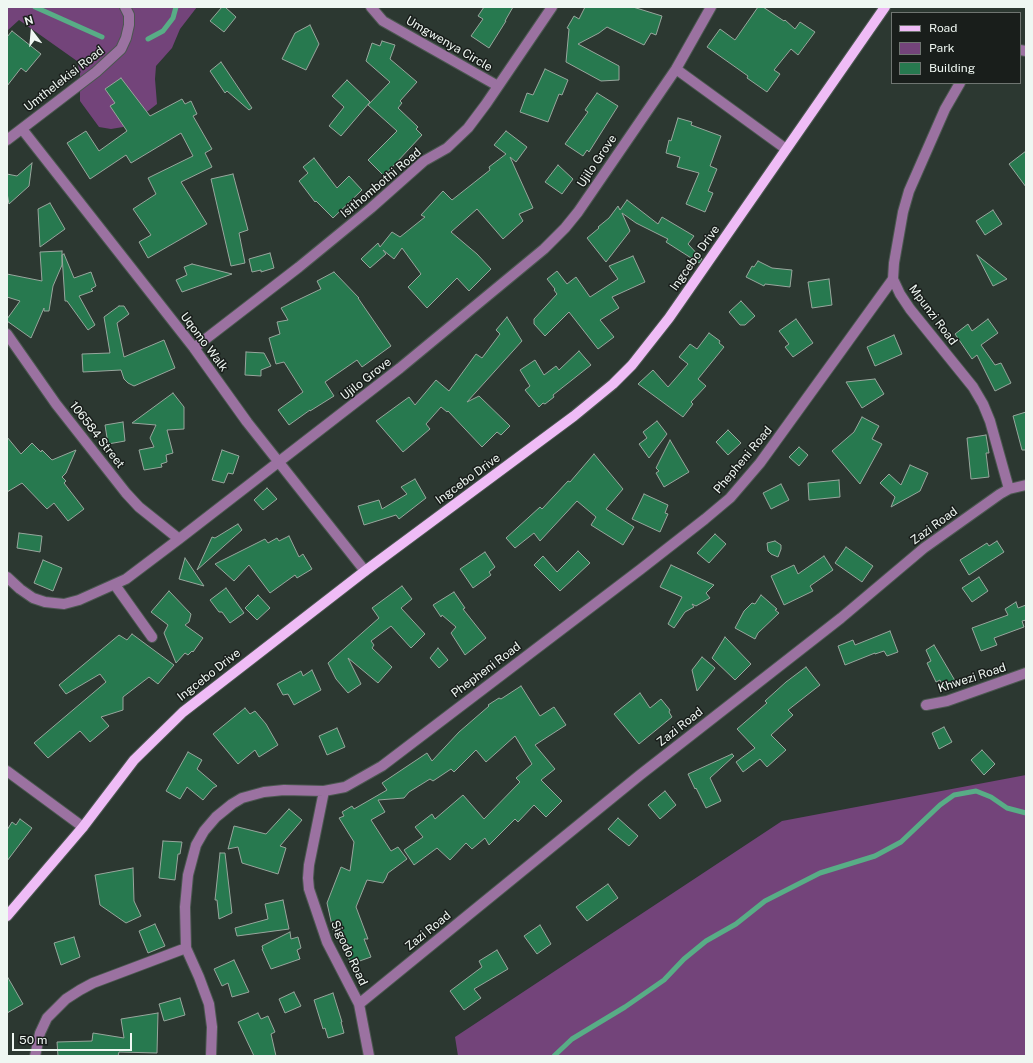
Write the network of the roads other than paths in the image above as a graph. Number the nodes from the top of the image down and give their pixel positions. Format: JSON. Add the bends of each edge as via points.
{"nodes":[{"id":1,"x":125,"y":7,"type":"edge"},
{"id":2,"x":371,"y":7,"type":"edge"},
{"id":3,"x":552,"y":7,"type":"edge"},
{"id":4,"x":710,"y":7,"type":"edge"},
{"id":5,"x":885,"y":7,"type":"edge"},
{"id":6,"x":676,"y":69,"type":"junction"},
{"id":7,"x":959,"y":84,"type":"edge"},
{"id":8,"x":498,"y":86,"type":"junction"},
{"id":9,"x":22,"y":129,"type":"junction"},
{"id":10,"x":7,"y":140,"type":"edge"},
{"id":11,"x":786,"y":149,"type":"junction"},
{"id":12,"x":893,"y":279,"type":"junction"},
{"id":13,"x":7,"y":334,"type":"edge"},
{"id":14,"x":194,"y":348,"type":"junction"},
{"id":15,"x":278,"y":463,"type":"junction"},
{"id":16,"x":1026,"y":485,"type":"edge"},
{"id":17,"x":1009,"y":489,"type":"junction"},
{"id":18,"x":179,"y":540,"type":"junction"},
{"id":19,"x":365,"y":571,"type":"junction"},
{"id":20,"x":7,"y":577,"type":"edge"},
{"id":21,"x":114,"y":585,"type":"junction"},
{"id":22,"x":152,"y":637,"type":"dead end"},
{"id":23,"x":1026,"y":673,"type":"edge"},
{"id":24,"x":926,"y":705,"type":"dead end"},
{"id":25,"x":9,"y":775,"type":"edge"},
{"id":26,"x":324,"y":791,"type":"junction"},
{"id":27,"x":83,"y":827,"type":"junction"},
{"id":28,"x":7,"y":916,"type":"edge"},
{"id":29,"x":186,"y":948,"type":"junction"},
{"id":30,"x":359,"y":1004,"type":"junction"},
{"id":31,"x":35,"y":1056,"type":"edge"},
{"id":32,"x":211,"y":1056,"type":"edge"},
{"id":33,"x":369,"y":1056,"type":"edge"}],
"edges":[{"from":1,"to":9,"type":"street","name":"Umthelekisi Road","via":[[129,25],[121,49],[96,72]]},
{"from":2,"to":8,"type":"street","name":"Umgwenya Circle","via":[[383,21]]},
{"from":3,"to":8,"type":"street","name":"Isithombothi Road"},
{"from":4,"to":6,"type":"street","name":"Ujilo Grove"},
{"from":5,"to":11,"type":"main road","name":"Ingcebo Drive"},
{"from":6,"to":11,"type":"street"},
{"from":6,"to":15,"type":"street","name":"Ujilo Grove","via":[[578,212],[544,249],[400,368]]},
{"from":7,"to":12,"type":"street","name":"Mpunzi Road","via":[[945,109],[909,190],[903,212]]},
{"from":8,"to":14,"type":"street","name":"Isithombothi Road","via":[[468,128],[447,148],[424,161],[331,242]]},
{"from":9,"to":10,"type":"street","name":"Umthelekisi Road"},
{"from":9,"to":14,"type":"street","name":"Uqomo Walk"},
{"from":11,"to":19,"type":"main road","name":"Ingcebo Drive","via":[[669,318],[632,365],[574,416]]},
{"from":12,"to":17,"type":"street","name":"Mpunzi Road","via":[[910,309],[973,387],[983,404]]},
{"from":12,"to":26,"type":"street","name":"Phepheni Road","via":[[760,463],[730,498],[382,766],[345,787]]},
{"from":13,"to":18,"type":"street","name":"106584 Street","via":[[56,404],[126,493]]},
{"from":14,"to":15,"type":"street","name":"Uqomo Walk"},
{"from":15,"to":18,"type":"street","name":"Ujilo Grove"},
{"from":15,"to":19,"type":"street","name":"Uqomo Walk"},
{"from":16,"to":17,"type":"street","name":"Zazi Road"},
{"from":17,"to":30,"type":"street","name":"Zazi Road","via":[[924,548]]},
{"from":18,"to":21,"type":"street","name":"Ujilo Grove"},
{"from":19,"to":27,"type":"main road","name":"Ingcebo Drive","via":[[183,712],[134,760]]},
{"from":20,"to":21,"type":"street","name":"Ujilo Grove","via":[[33,598],[64,604]]},
{"from":21,"to":22,"type":"street"},
{"from":23,"to":24,"type":"street","name":"Khwezi Road","via":[[947,701]]},
{"from":25,"to":27,"type":"street"},
{"from":26,"to":29,"type":"street","name":"Phepheni Road","via":[[264,792],[242,798],[216,817],[196,845],[188,875],[185,907]]},
{"from":26,"to":30,"type":"street","name":"Sigodo Road","via":[[309,865],[309,889],[327,942]]},
{"from":27,"to":28,"type":"main road","name":"Ingcebo Drive"},
{"from":29,"to":31,"type":"street","via":[[93,983],[66,999],[46,1018]]},
{"from":29,"to":32,"type":"street","name":"Phepheni Road","via":[[210,1004]]},
{"from":30,"to":33,"type":"street","name":"Sigodo Road"}]}
